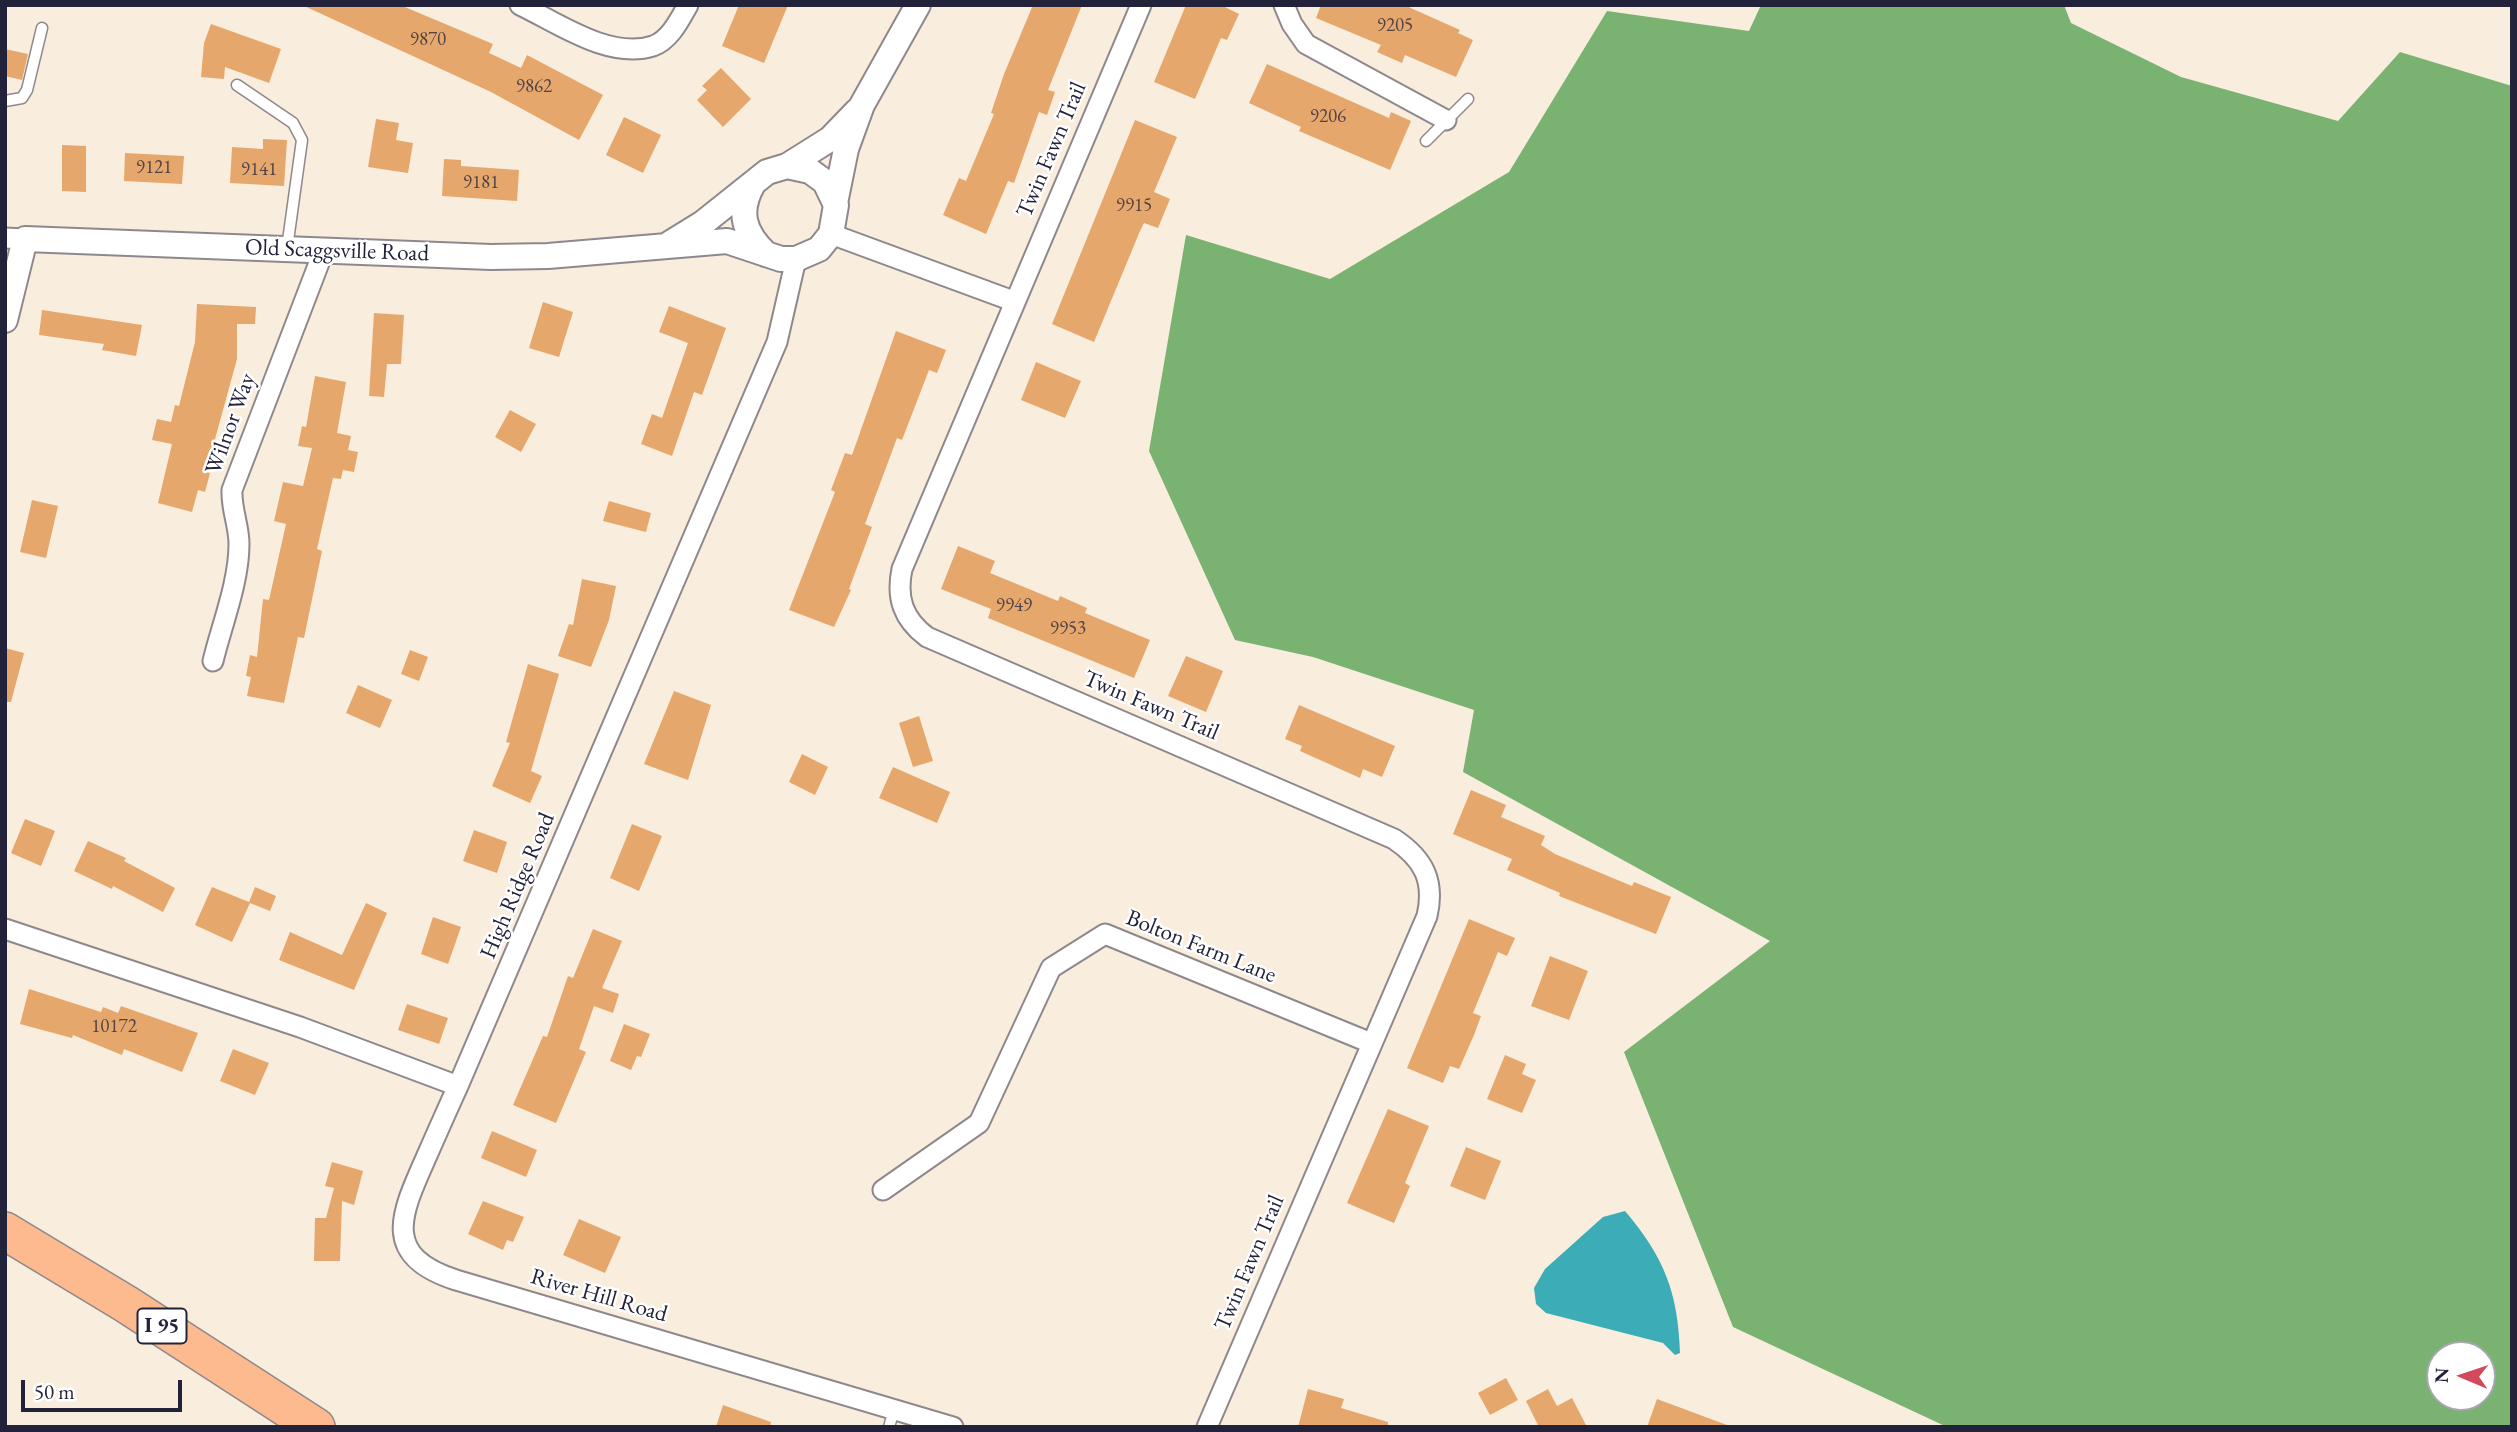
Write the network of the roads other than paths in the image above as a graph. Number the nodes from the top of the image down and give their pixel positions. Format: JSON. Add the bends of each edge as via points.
{"nodes":[{"id":1,"x":520,"y":5,"type":"edge"},
{"id":2,"x":688,"y":5,"type":"edge"},
{"id":3,"x":918,"y":5,"type":"edge"},
{"id":4,"x":1141,"y":5,"type":"edge"},
{"id":5,"x":1284,"y":5,"type":"edge"},
{"id":6,"x":42,"y":28,"type":"dead end"},
{"id":7,"x":237,"y":85,"type":"dead end"},
{"id":8,"x":1468,"y":99,"type":"dead end"},
{"id":9,"x":5,"y":101,"type":"edge"},
{"id":10,"x":862,"y":105,"type":"junction"},
{"id":11,"x":1447,"y":120,"type":"junction"},
{"id":12,"x":1426,"y":141,"type":"dead end"},
{"id":13,"x":787,"y":166,"type":"junction"},
{"id":14,"x":754,"y":182,"type":"junction"},
{"id":15,"x":835,"y":203,"type":"junction"},
{"id":16,"x":831,"y":234,"type":"junction"},
{"id":17,"x":15,"y":239,"type":"edge"},
{"id":18,"x":669,"y":244,"type":"junction"},
{"id":19,"x":286,"y":248,"type":"junction"},
{"id":20,"x":324,"y":250,"type":"junction"},
{"id":21,"x":766,"y":254,"type":"junction"},
{"id":22,"x":796,"y":259,"type":"junction"},
{"id":23,"x":1013,"y":301,"type":"junction"},
{"id":24,"x":5,"y":320,"type":"edge"},
{"id":25,"x":213,"y":661,"type":"dead end"},
{"id":26,"x":5,"y":929,"type":"edge"},
{"id":27,"x":1371,"y":1043,"type":"junction"},
{"id":28,"x":458,"y":1086,"type":"junction"},
{"id":29,"x":883,"y":1190,"type":"dead end"},
{"id":30,"x":5,"y":1231,"type":"edge"},
{"id":31,"x":892,"y":1418,"type":"edge"},
{"id":32,"x":316,"y":1427,"type":"edge"},
{"id":33,"x":953,"y":1427,"type":"edge"},
{"id":34,"x":1207,"y":1427,"type":"edge"}],
"edges":[{"from":1,"to":2,"type":"street","via":[[606,46],[632,49],[655,45],[675,28]]},
{"from":3,"to":10,"type":"street"},
{"from":4,"to":23,"type":"street","name":"Twin Fawn Trail"},
{"from":5,"to":11,"type":"street","via":[[1306,44]]},
{"from":6,"to":9,"type":"lane","via":[[27,90],[22,98]]},
{"from":7,"to":19,"type":"lane","via":[[293,123],[302,141]]},
{"from":8,"to":11,"type":"lane"},
{"from":10,"to":13,"type":"street","via":[[830,139]]},
{"from":10,"to":15,"type":"street","via":[[846,149]]},
{"from":11,"to":12,"type":"lane"},
{"from":13,"to":14,"type":"street"},
{"from":13,"to":15,"type":"street","via":[[810,171],[825,182]]},
{"from":14,"to":18,"type":"street","name":"Old Scaggsville Road"},
{"from":14,"to":21,"type":"street","via":[[746,196],[744,222],[751,239]]},
{"from":15,"to":16,"type":"street"},
{"from":16,"to":22,"type":"street","via":[[819,249]]},
{"from":16,"to":23,"type":"street"},
{"from":17,"to":19,"type":"street","name":"Old Scaggsville Road"},
{"from":17,"to":24,"type":"street"},
{"from":18,"to":20,"type":"street","name":"Old Scaggsville Road","via":[[502,257]]},
{"from":18,"to":21,"type":"street","name":"Old Scaggsville Road","via":[[727,242]]},
{"from":19,"to":20,"type":"street","name":"Old Scaggsville Road"},
{"from":20,"to":25,"type":"street","name":"Wilnor Way","via":[[232,490],[237,562]]},
{"from":21,"to":22,"type":"street"},
{"from":22,"to":28,"type":"street","name":"High Ridge Road","via":[[777,342]]},
{"from":23,"to":27,"type":"street","name":"Twin Fawn Trail","via":[[902,569],[899,585],[905,615],[927,637],[1408,848],[1427,872],[1430,901]]},
{"from":26,"to":28,"type":"street","via":[[300,1027]]},
{"from":27,"to":29,"type":"street","name":"Bolton Farm Lane","via":[[1105,934],[1051,968],[979,1123]]},
{"from":27,"to":34,"type":"street","name":"Twin Fawn Trail"},
{"from":28,"to":31,"type":"street","name":"River Hill Road","via":[[405,1205],[402,1230],[407,1249],[421,1264],[456,1280]]},
{"from":30,"to":32,"type":"highway","number":"I 95"},
{"from":31,"to":33,"type":"street","name":"River Hill Road"}]}
